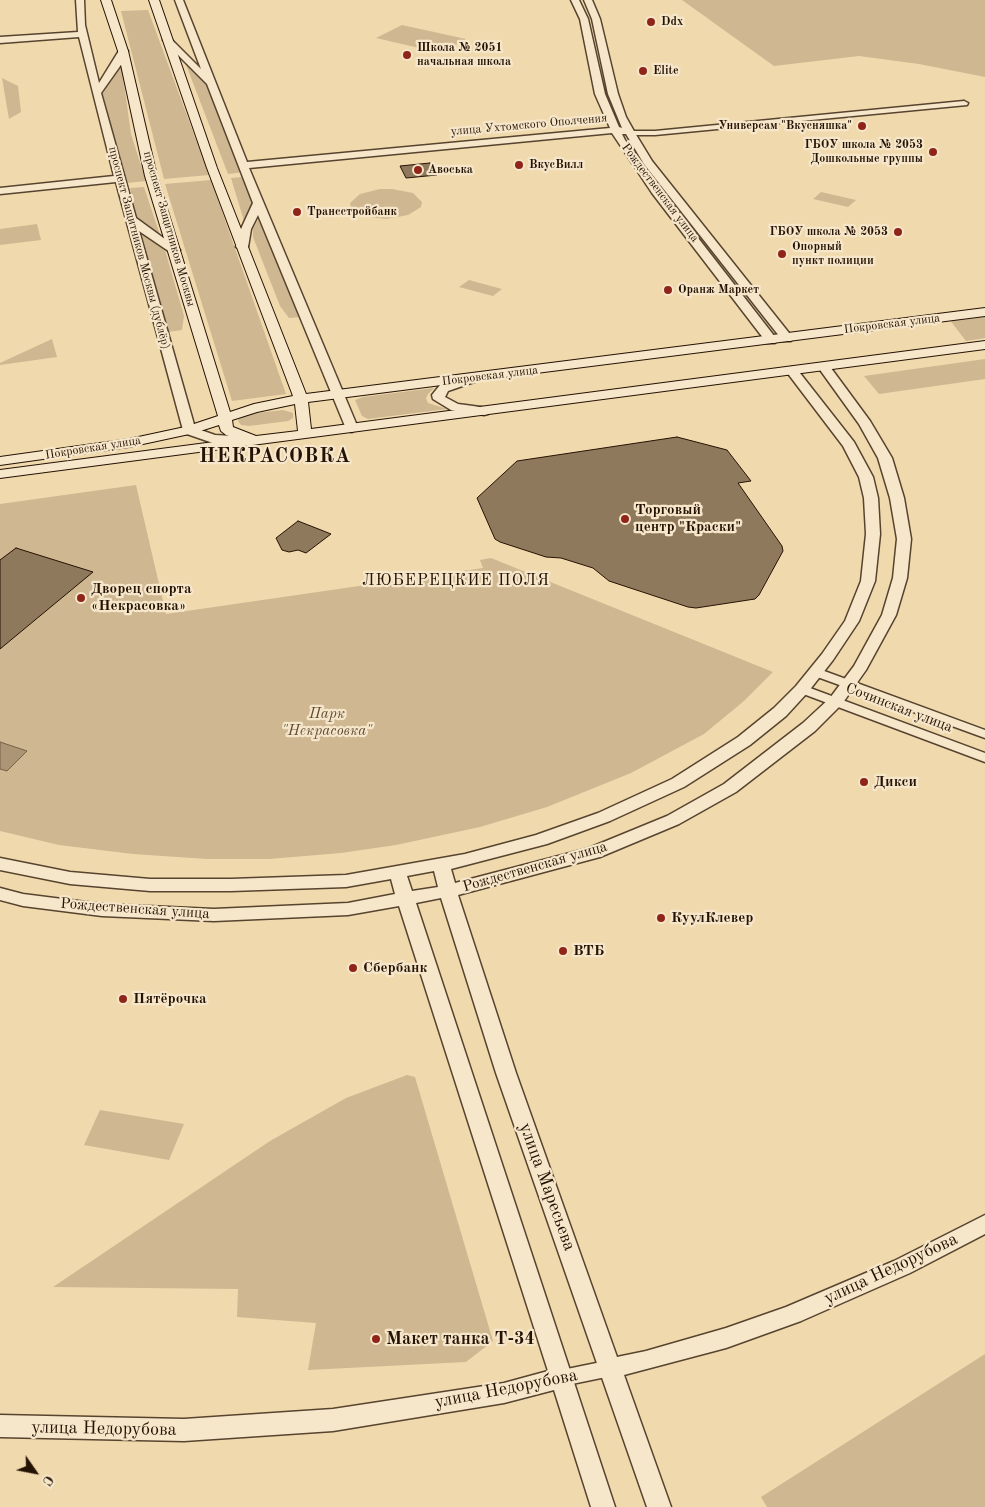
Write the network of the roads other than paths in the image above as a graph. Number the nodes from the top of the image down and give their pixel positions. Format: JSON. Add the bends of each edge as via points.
{"nodes":[{"id":1,"x":80,"y":0,"type":"edge"},
{"id":2,"x":106,"y":0,"type":"edge"},
{"id":3,"x":179,"y":0,"type":"edge"},
{"id":4,"x":575,"y":0,"type":"edge"},
{"id":5,"x":588,"y":0,"type":"edge"},
{"id":6,"x":155,"y":4,"type":"edge"},
{"id":7,"x":82,"y":34,"type":"junction"},
{"id":8,"x":0,"y":40,"type":"edge"},
{"id":9,"x":168,"y":40,"type":"junction"},
{"id":10,"x":123,"y":51,"type":"junction"},
{"id":11,"x":212,"y":85,"type":"junction"},
{"id":12,"x":97,"y":92,"type":"junction"},
{"id":13,"x":964,"y":103,"type":"dead end"},
{"id":14,"x":615,"y":130,"type":"junction"},
{"id":15,"x":630,"y":133,"type":"junction"},
{"id":16,"x":245,"y":165,"type":"junction"},
{"id":17,"x":119,"y":179,"type":"junction"},
{"id":18,"x":0,"y":191,"type":"edge"},
{"id":19,"x":258,"y":203,"type":"junction"},
{"id":20,"x":131,"y":220,"type":"junction"},
{"id":21,"x":242,"y":247,"type":"junction"},
{"id":22,"x":174,"y":250,"type":"junction"},
{"id":23,"x":985,"y":312,"type":"edge"},
{"id":24,"x":787,"y":338,"type":"junction"},
{"id":25,"x":771,"y":340,"type":"junction"},
{"id":26,"x":985,"y":345,"type":"edge"},
{"id":27,"x":824,"y":367,"type":"junction"},
{"id":28,"x":792,"y":371,"type":"junction"},
{"id":29,"x":473,"y":378,"type":"junction"},
{"id":30,"x":842,"y":391,"type":"junction"},
{"id":31,"x":339,"y":395,"type":"junction"},
{"id":32,"x":813,"y":398,"type":"junction"},
{"id":33,"x":301,"y":399,"type":"junction"},
{"id":34,"x":491,"y":410,"type":"junction"},
{"id":35,"x":225,"y":417,"type":"junction"},
{"id":36,"x":352,"y":428,"type":"junction"},
{"id":37,"x":189,"y":430,"type":"junction"},
{"id":38,"x":305,"y":434,"type":"junction"},
{"id":39,"x":254,"y":440,"type":"junction"},
{"id":40,"x":0,"y":461,"type":"edge"},
{"id":41,"x":0,"y":474,"type":"edge"},
{"id":42,"x":816,"y":672,"type":"junction"},
{"id":43,"x":849,"y":683,"type":"junction"},
{"id":44,"x":802,"y":689,"type":"junction"},
{"id":45,"x":836,"y":701,"type":"junction"},
{"id":46,"x":985,"y":734,"type":"edge"},
{"id":47,"x":985,"y":758,"type":"edge"},
{"id":48,"x":513,"y":847,"type":"junction"},
{"id":49,"x":0,"y":864,"type":"edge"},
{"id":50,"x":441,"y":865,"type":"junction"},
{"id":51,"x":523,"y":871,"type":"junction"},
{"id":52,"x":397,"y":872,"type":"junction"},
{"id":53,"x":448,"y":891,"type":"junction"},
{"id":54,"x":0,"y":894,"type":"edge"},
{"id":55,"x":405,"y":898,"type":"junction"},
{"id":56,"x":985,"y":1224,"type":"edge"},
{"id":57,"x":611,"y":1368,"type":"junction"},
{"id":58,"x":562,"y":1378,"type":"junction"},
{"id":59,"x":0,"y":1426,"type":"edge"},
{"id":60,"x":603,"y":1507,"type":"edge"},
{"id":61,"x":659,"y":1507,"type":"edge"}],
"edges":[{"from":1,"to":7,"type":"street","name":"проспект Защитников Москвы (дублёр)"},
{"from":2,"to":10,"type":"main road","name":"проспект Защитников Москвы"},
{"from":3,"to":11,"type":"street"},
{"from":4,"to":14,"type":"street","name":"Рождественская улица","via":[[584,19],[600,94]]},
{"from":5,"to":15,"type":"street","name":"Рождественская улица","via":[[596,19],[613,94]]},
{"from":6,"to":9,"type":"main road"},
{"from":7,"to":8,"type":"street"},
{"from":7,"to":12,"type":"street","name":"проспект Защитников Москвы (дублёр)"},
{"from":9,"to":11,"type":"street"},
{"from":9,"to":21,"type":"main road"},
{"from":10,"to":12,"type":"street"},
{"from":10,"to":22,"type":"main road","name":"проспект Защитников Москвы","via":[[151,176]]},
{"from":11,"to":16,"type":"street"},
{"from":12,"to":17,"type":"street","name":"проспект Защитников Москвы (дублёр)"},
{"from":13,"to":15,"type":"street","name":"улица Ухтомского Ополчения"},
{"from":14,"to":15,"type":"street","name":"улица Ухтомского Ополчения"},
{"from":14,"to":16,"type":"street","name":"улица Ухтомского Ополчения"},
{"from":14,"to":25,"type":"street","name":"Рождественская улица","via":[[650,184]]},
{"from":15,"to":24,"type":"street","name":"Рождественская улица","via":[[648,162]]},
{"from":16,"to":19,"type":"street"},
{"from":17,"to":18,"type":"street"},
{"from":17,"to":20,"type":"street","name":"проспект Защитников Москвы (дублёр)"},
{"from":19,"to":21,"type":"street","via":[[246,228]]},
{"from":19,"to":31,"type":"street"},
{"from":20,"to":22,"type":"street"},
{"from":20,"to":37,"type":"street","name":"проспект Защитников Москвы (дублёр)"},
{"from":21,"to":33,"type":"main road"},
{"from":22,"to":35,"type":"main road","name":"проспект Защитников Москвы"},
{"from":23,"to":24,"type":"main road","name":"Покровская улица"},
{"from":24,"to":25,"type":"main road","name":"Покровская улица"},
{"from":25,"to":29,"type":"main road","name":"Покровская улица"},
{"from":26,"to":27,"type":"main road","name":"Покровская улица"},
{"from":27,"to":28,"type":"main road","name":"Покровская улица"},
{"from":27,"to":30,"type":"street","name":"Рождественская улица"},
{"from":28,"to":32,"type":"street"},
{"from":28,"to":34,"type":"main road","name":"Покровская улица"},
{"from":29,"to":31,"type":"main road","name":"Покровская улица"},
{"from":29,"to":34,"type":"street","via":[[444,388],[438,395],[439,399],[455,407]]},
{"from":30,"to":32,"type":"street","via":[[821,388],[812,393]]},
{"from":30,"to":43,"type":"street","name":"Рождественская улица","via":[[885,458],[897,498],[904,539],[900,578],[889,615],[861,668]]},
{"from":31,"to":33,"type":"main road","name":"Покровская улица"},
{"from":31,"to":36,"type":"street"},
{"from":32,"to":42,"type":"street","via":[[849,445],[866,477],[873,534],[868,581],[852,621]]},
{"from":33,"to":35,"type":"main road","name":"Покровская улица"},
{"from":33,"to":38,"type":"main road"},
{"from":34,"to":36,"type":"main road","name":"Покровская улица"},
{"from":35,"to":37,"type":"main road","name":"Покровская улица"},
{"from":35,"to":39,"type":"main road","name":"проспект Защитников Москвы","via":[[226,428],[231,432]]},
{"from":36,"to":38,"type":"main road","name":"Покровская улица"},
{"from":37,"to":39,"type":"street","via":[[213,439]]},
{"from":37,"to":40,"type":"main road","name":"Покровская улица","via":[[129,443]]},
{"from":38,"to":39,"type":"main road","name":"Покровская улица"},
{"from":39,"to":41,"type":"main road","name":"Покровская улица"},
{"from":42,"to":43,"type":"street","name":"Сочинская улица"},
{"from":42,"to":44,"type":"street"},
{"from":43,"to":45,"type":"street","name":"Рождественская улица"},
{"from":43,"to":46,"type":"street","name":"Сочинская улица"},
{"from":44,"to":45,"type":"street","name":"Сочинская улица"},
{"from":44,"to":48,"type":"street","via":[[744,741],[678,783],[604,817]]},
{"from":45,"to":47,"type":"street","name":"Сочинская улица"},
{"from":45,"to":51,"type":"street","name":"Рождественская улица","via":[[809,727],[730,788],[673,820],[594,853]]},
{"from":48,"to":50,"type":"street"},
{"from":48,"to":51,"type":"street","via":[[498,861],[506,869]]},
{"from":49,"to":52,"type":"street","via":[[70,878],[150,885],[346,881]]},
{"from":50,"to":52,"type":"street"},
{"from":50,"to":53,"type":"street","name":"улица Маресьева"},
{"from":51,"to":53,"type":"street","name":"Рождественская улица"},
{"from":52,"to":55,"type":"street"},
{"from":53,"to":55,"type":"street","name":"Рождественская улица"},
{"from":53,"to":57,"type":"street","name":"улица Маресьева","via":[[510,1085]]},
{"from":54,"to":55,"type":"street","name":"Рождественская улица","via":[[102,910],[214,914],[348,909]]},
{"from":55,"to":58,"type":"street"},
{"from":56,"to":57,"type":"street","name":"улица Недорубова","via":[[902,1267],[793,1314],[726,1338]]},
{"from":57,"to":58,"type":"street","name":"улица Недорубова"},
{"from":57,"to":61,"type":"street","name":"улица Маресьева"},
{"from":58,"to":59,"type":"street","name":"улица Недорубова","via":[[504,1393],[333,1420],[184,1430]]},
{"from":58,"to":60,"type":"street"}]}
